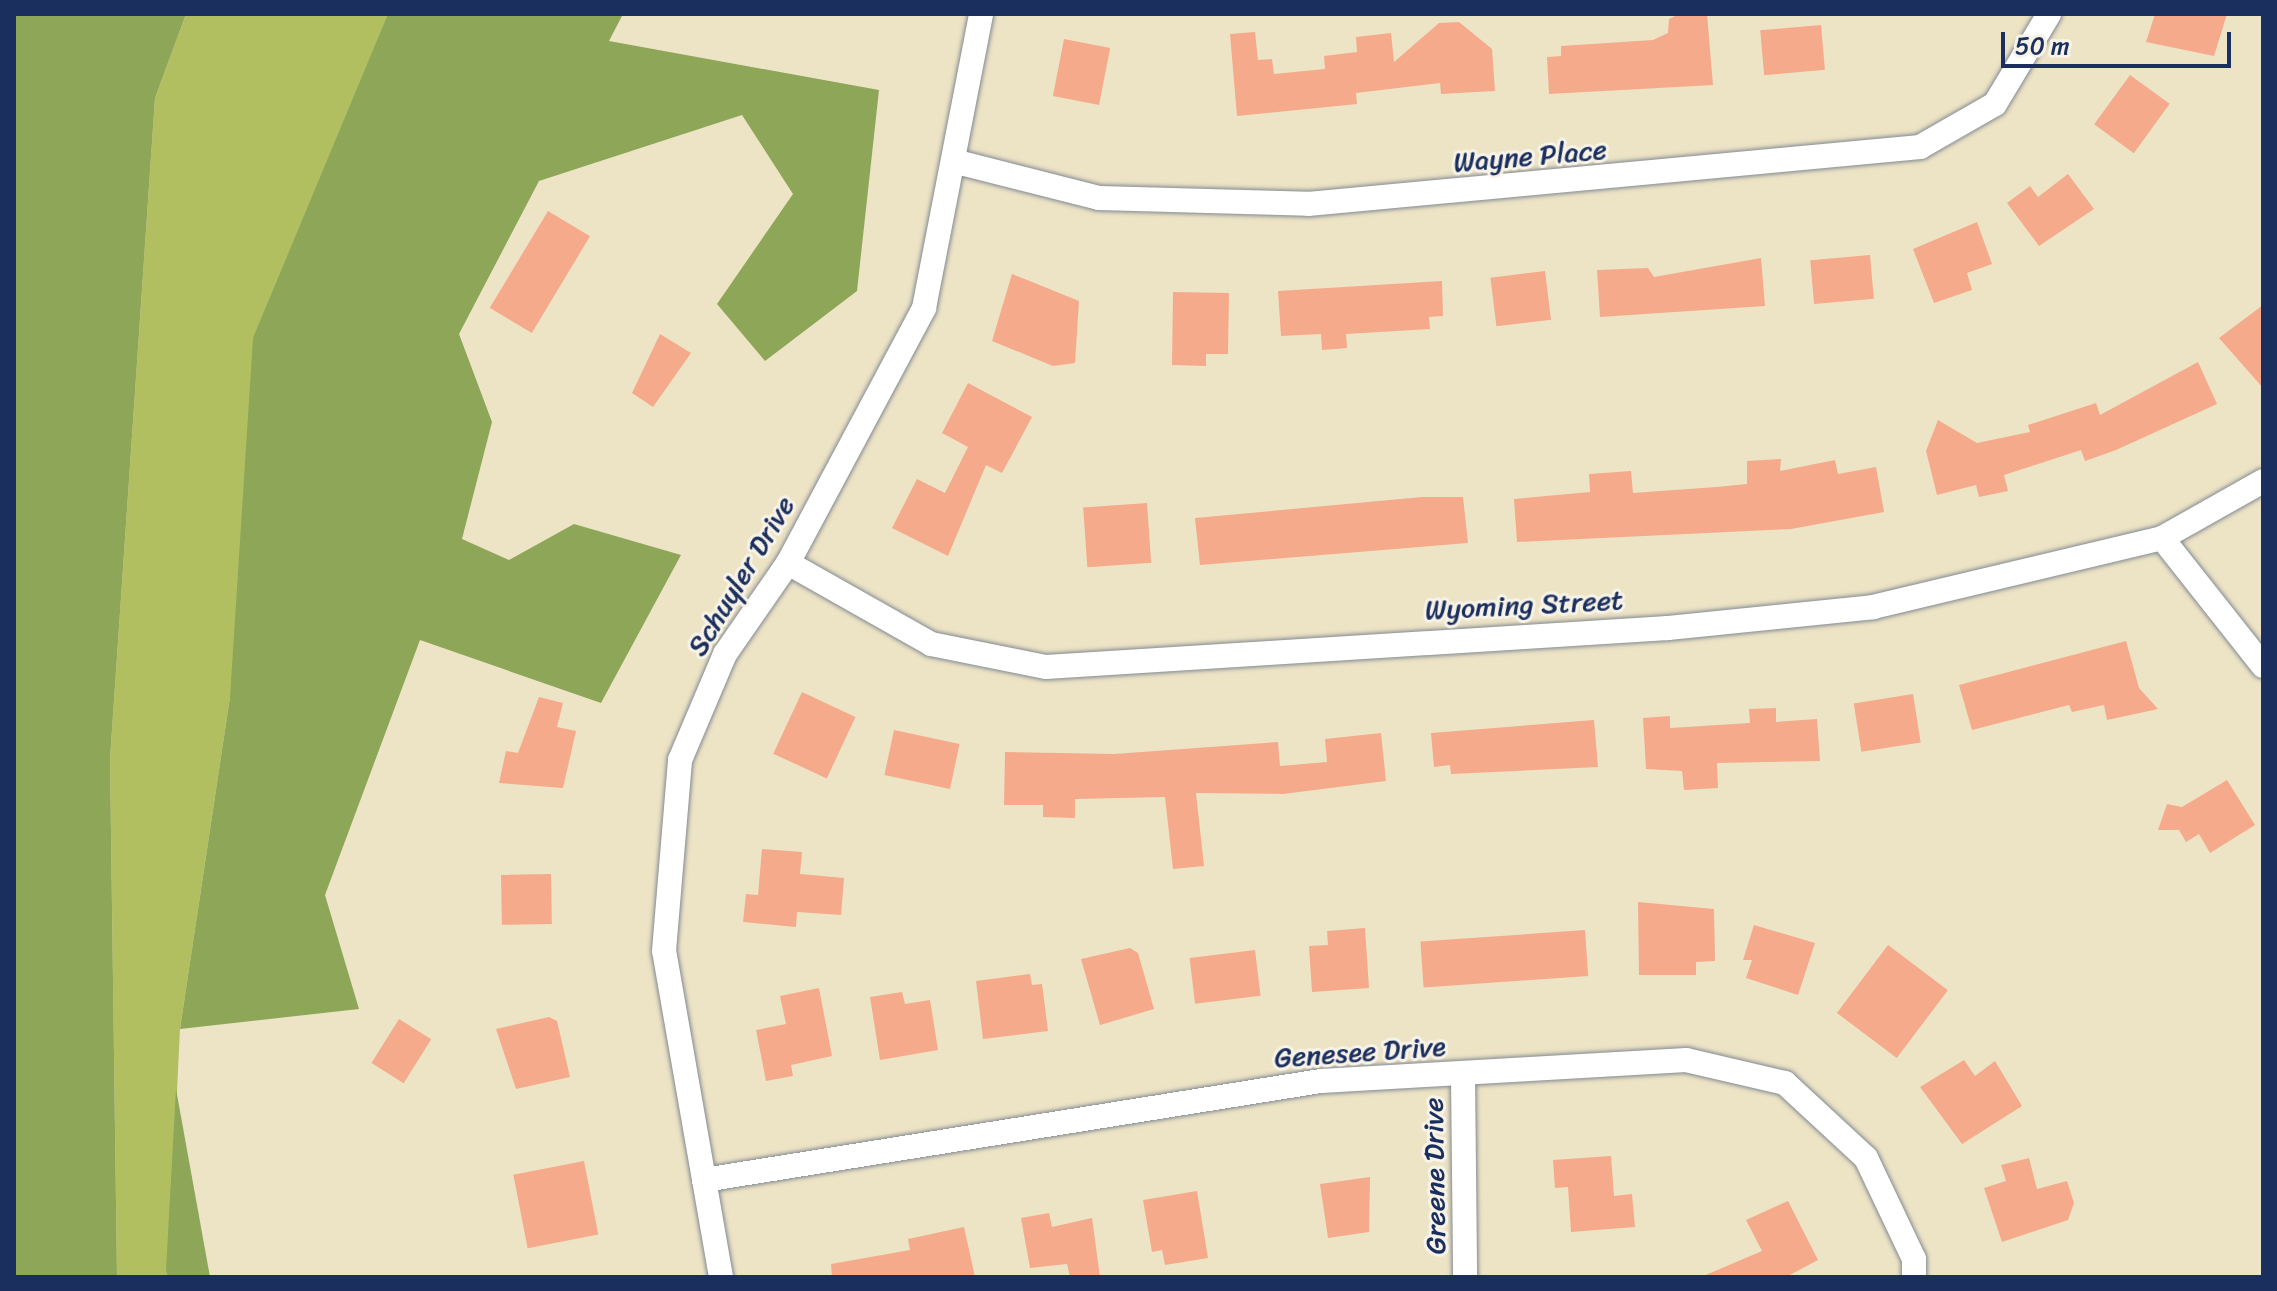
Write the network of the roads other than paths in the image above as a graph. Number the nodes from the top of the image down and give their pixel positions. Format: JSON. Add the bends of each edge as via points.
{"nodes":[{"id":1,"x":981,"y":14,"type":"edge"},
{"id":2,"x":2049,"y":14,"type":"edge"},
{"id":3,"x":957,"y":162,"type":"junction"},
{"id":4,"x":2263,"y":481,"type":"edge"},
{"id":5,"x":2162,"y":538,"type":"junction"},
{"id":6,"x":788,"y":563,"type":"junction"},
{"id":7,"x":2263,"y":666,"type":"edge"},
{"id":8,"x":1463,"y":1075,"type":"junction"},
{"id":9,"x":704,"y":1180,"type":"junction"},
{"id":10,"x":721,"y":1277,"type":"edge"},
{"id":11,"x":1465,"y":1277,"type":"edge"},
{"id":12,"x":1914,"y":1277,"type":"edge"}],
"edges":[{"from":1,"to":3,"type":"street","name":"Schuyler Drive"},
{"from":2,"to":3,"type":"street","name":"Wayne Place","via":[[1995,104],[1920,147],[1308,204],[1099,198]]},
{"from":3,"to":6,"type":"street","name":"Schuyler Drive","via":[[924,308]]},
{"from":4,"to":5,"type":"street","name":"Wyoming Street"},
{"from":5,"to":6,"type":"street","name":"Wyoming Street","via":[[1873,607],[1668,628],[1046,667],[931,644]]},
{"from":5,"to":7,"type":"street"},
{"from":6,"to":9,"type":"street","name":"Schuyler Drive","via":[[725,654],[678,775],[664,951]]},
{"from":8,"to":9,"type":"street","name":"Genesee Drive","via":[[1321,1081]]},
{"from":8,"to":11,"type":"street","name":"Greene Drive"},
{"from":8,"to":12,"type":"street","name":"Genesee Drive","via":[[1686,1060],[1785,1083],[1866,1158],[1914,1259]]},
{"from":9,"to":10,"type":"street","name":"Schuyler Drive"}]}
